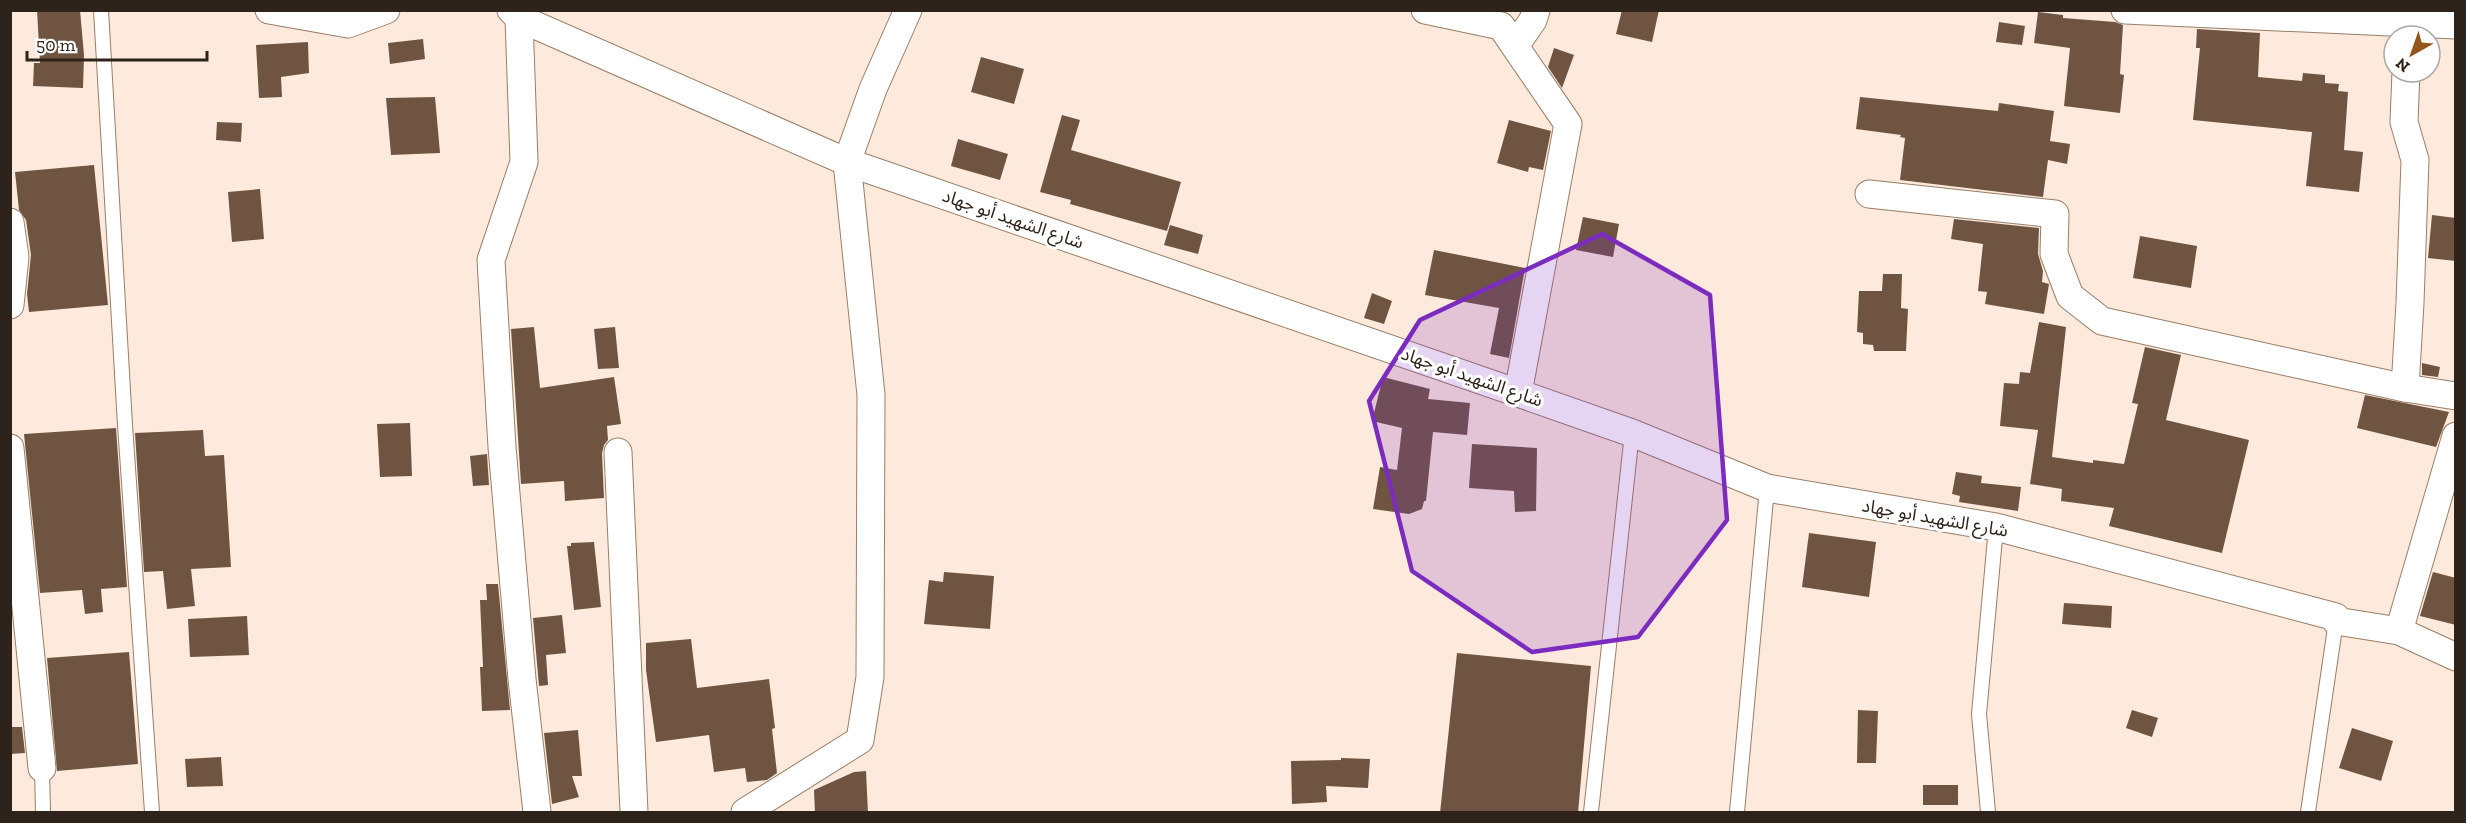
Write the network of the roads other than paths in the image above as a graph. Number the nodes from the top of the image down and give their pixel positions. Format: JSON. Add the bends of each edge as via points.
{"nodes":[{"id":1,"x":101,"y":10,"type":"edge"},
{"id":2,"x":268,"y":10,"type":"edge"},
{"id":3,"x":386,"y":10,"type":"edge"},
{"id":4,"x":908,"y":10,"type":"edge"},
{"id":5,"x":1425,"y":10,"type":"edge"},
{"id":6,"x":1536,"y":10,"type":"edge"},
{"id":7,"x":2125,"y":10,"type":"edge"},
{"id":8,"x":515,"y":14,"type":"edge"},
{"id":9,"x":2418,"y":24,"type":"edge"},
{"id":10,"x":1515,"y":46,"type":"junction"},
{"id":11,"x":2406,"y":84,"type":"edge"},
{"id":12,"x":847,"y":162,"type":"junction"},
{"id":13,"x":1869,"y":194,"type":"dead end"},
{"id":14,"x":10,"y":222,"type":"edge"},
{"id":15,"x":10,"y":306,"type":"edge"},
{"id":16,"x":2405,"y":388,"type":"junction"},
{"id":17,"x":1518,"y":393,"type":"junction"},
{"id":18,"x":2456,"y":396,"type":"edge"},
{"id":19,"x":1632,"y":433,"type":"junction"},
{"id":20,"x":2456,"y":436,"type":"edge"},
{"id":21,"x":10,"y":448,"type":"edge"},
{"id":22,"x":618,"y":452,"type":"dead end"},
{"id":23,"x":1767,"y":488,"type":"junction"},
{"id":24,"x":1996,"y":527,"type":"junction"},
{"id":25,"x":2336,"y":621,"type":"junction"},
{"id":26,"x":2399,"y":631,"type":"junction"},
{"id":27,"x":2456,"y":657,"type":"edge"},
{"id":28,"x":42,"y":768,"type":"joint"},
{"id":29,"x":43,"y":813,"type":"edge"},
{"id":30,"x":152,"y":813,"type":"edge"},
{"id":31,"x":537,"y":813,"type":"edge"},
{"id":32,"x":634,"y":813,"type":"edge"},
{"id":33,"x":745,"y":813,"type":"edge"},
{"id":34,"x":1591,"y":813,"type":"edge"},
{"id":35,"x":1737,"y":813,"type":"edge"},
{"id":36,"x":1988,"y":813,"type":"edge"},
{"id":37,"x":2308,"y":813,"type":"edge"}],
"edges":[{"from":1,"to":30,"type":"lane"},
{"from":2,"to":3,"type":"street","via":[[348,24]]},
{"from":4,"to":12,"type":"street","via":[[873,89]]},
{"from":5,"to":10,"type":"street","via":[[1501,26]]},
{"from":6,"to":10,"type":"street"},
{"from":7,"to":9,"type":"street"},
{"from":8,"to":12,"type":"street","name":"شارع الشهيد أبو جهاد"},
{"from":8,"to":31,"type":"street","via":[[524,162],[491,260],[502,447]]},
{"from":10,"to":17,"type":"street","via":[[1568,124]]},
{"from":11,"to":16,"type":"street","via":[[2404,122],[2415,160]]},
{"from":12,"to":17,"type":"street","name":"شارع الشهيد أبو جهاد"},
{"from":12,"to":33,"type":"street","via":[[871,395],[870,677],[860,740]]},
{"from":13,"to":16,"type":"street","via":[[2055,214],[2054,254],[2070,296],[2102,321]]},
{"from":14,"to":15,"type":"street","via":[[15,257]]},
{"from":16,"to":18,"type":"street"},
{"from":17,"to":19,"type":"street","name":"شارع الشهيد أبو جهاد"},
{"from":19,"to":23,"type":"street","name":"شارع الشهيد أبو جهاد"},
{"from":19,"to":34,"type":"lane"},
{"from":20,"to":26,"type":"street"},
{"from":21,"to":28,"type":"street"},
{"from":22,"to":32,"type":"street"},
{"from":23,"to":24,"type":"street","name":"شارع الشهيد أبو جهاد"},
{"from":23,"to":35,"type":"lane"},
{"from":24,"to":25,"type":"street","name":"شارع الشهيد أبو جهاد","via":[[2336,617]]},
{"from":24,"to":36,"type":"lane","via":[[1979,714]]},
{"from":25,"to":26,"type":"street","name":"شارع الشهيد أبو جهاد"},
{"from":25,"to":37,"type":"lane"},
{"from":26,"to":27,"type":"street","name":"شارع الشهيد أبو جهاد"},
{"from":28,"to":29,"type":"lane"}]}
